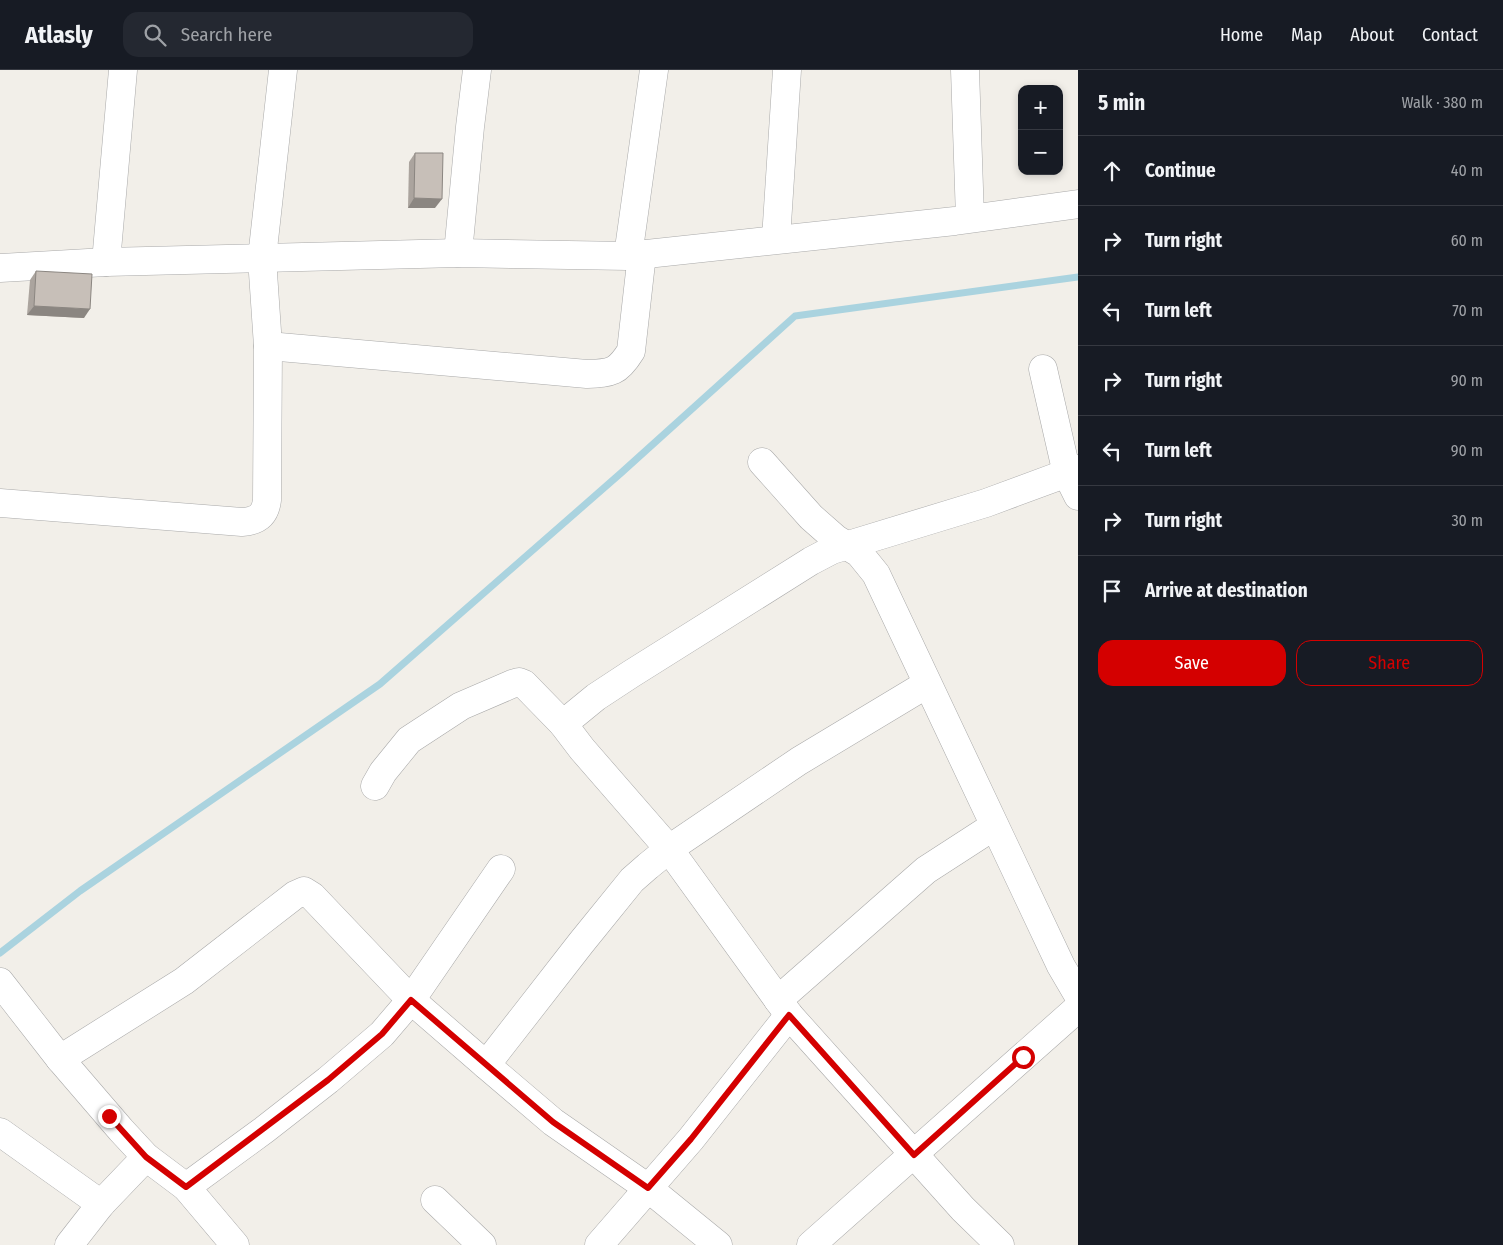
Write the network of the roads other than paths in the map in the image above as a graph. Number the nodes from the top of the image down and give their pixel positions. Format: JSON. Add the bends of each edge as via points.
{"nodes":[{"id":1,"x":123,"y":70,"type":"edge"},
{"id":2,"x":283,"y":70,"type":"edge"},
{"id":3,"x":477,"y":70,"type":"edge"},
{"id":4,"x":654,"y":70,"type":"edge"},
{"id":5,"x":787,"y":70,"type":"edge"},
{"id":6,"x":965,"y":70,"type":"edge"},
{"id":7,"x":1078,"y":204,"type":"edge"},
{"id":8,"x":970,"y":218,"type":"junction"},
{"id":9,"x":776,"y":239,"type":"junction"},
{"id":10,"x":458,"y":253,"type":"junction"},
{"id":11,"x":635,"y":255,"type":"junction"},
{"id":12,"x":262,"y":258,"type":"junction"},
{"id":13,"x":106,"y":262,"type":"junction"},
{"id":14,"x":2,"y":272,"type":"edge"},
{"id":15,"x":268,"y":346,"type":"junction"},
{"id":16,"x":1043,"y":369,"type":"dead end"},
{"id":17,"x":762,"y":462,"type":"dead end"},
{"id":18,"x":1074,"y":480,"type":"edge"},
{"id":19,"x":0,"y":503,"type":"edge"},
{"id":20,"x":846,"y":546,"type":"junction"},
{"id":21,"x":927,"y":684,"type":"junction"},
{"id":22,"x":563,"y":724,"type":"junction"},
{"id":23,"x":375,"y":786,"type":"dead end"},
{"id":24,"x":994,"y":826,"type":"junction"},
{"id":25,"x":669,"y":849,"type":"junction"},
{"id":26,"x":501,"y":869,"type":"dead end"},
{"id":27,"x":0,"y":982,"type":"edge"},
{"id":28,"x":1078,"y":995,"type":"edge"},
{"id":29,"x":411,"y":1000,"type":"junction"},
{"id":30,"x":784,"y":1007,"type":"junction"},
{"id":31,"x":1078,"y":1008,"type":"edge"},
{"id":32,"x":60,"y":1059,"type":"junction"},
{"id":33,"x":486,"y":1065,"type":"junction"},
{"id":34,"x":0,"y":1132,"type":"edge"},
{"id":35,"x":914,"y":1155,"type":"junction"},
{"id":36,"x":146,"y":1157,"type":"junction"},
{"id":37,"x":186,"y":1187,"type":"junction"},
{"id":38,"x":648,"y":1188,"type":"junction"},
{"id":39,"x":434,"y":1200,"type":"dead end"},
{"id":40,"x":101,"y":1204,"type":"junction"},
{"id":41,"x":69,"y":1245,"type":"edge"},
{"id":42,"x":235,"y":1245,"type":"edge"},
{"id":43,"x":482,"y":1245,"type":"edge"},
{"id":44,"x":599,"y":1245,"type":"edge"},
{"id":45,"x":718,"y":1245,"type":"edge"},
{"id":46,"x":811,"y":1245,"type":"edge"},
{"id":47,"x":1000,"y":1245,"type":"edge"}],
"edges":[{"from":1,"to":13,"type":"street"},
{"from":2,"to":12,"type":"street"},
{"from":3,"to":10,"type":"street"},
{"from":4,"to":11,"type":"street"},
{"from":5,"to":9,"type":"street"},
{"from":6,"to":8,"type":"street"},
{"from":7,"to":8,"type":"street"},
{"from":8,"to":9,"type":"street"},
{"from":9,"to":11,"type":"street"},
{"from":10,"to":11,"type":"street"},
{"from":10,"to":12,"type":"street"},
{"from":11,"to":15,"type":"street","via":[[631,351],[622,364],[608,373],[587,374]]},
{"from":12,"to":13,"type":"street"},
{"from":12,"to":15,"type":"street"},
{"from":13,"to":14,"type":"street"},
{"from":15,"to":19,"type":"street","via":[[267,500],[264,512],[256,520],[242,522]]},
{"from":16,"to":18,"type":"street"},
{"from":17,"to":20,"type":"street","via":[[811,517]]},
{"from":18,"to":20,"type":"street"},
{"from":20,"to":21,"type":"street","via":[[859,553],[876,574]]},
{"from":20,"to":22,"type":"street","via":[[811,561],[770,586],[603,693]]},
{"from":21,"to":24,"type":"street"},
{"from":21,"to":25,"type":"street","via":[[799,761]]},
{"from":22,"to":23,"type":"street","via":[[524,684],[512,684],[461,706],[409,740],[382,772]]},
{"from":22,"to":25,"type":"street"},
{"from":24,"to":28,"type":"street"},
{"from":24,"to":30,"type":"street","via":[[926,870]]},
{"from":25,"to":30,"type":"street"},
{"from":25,"to":33,"type":"street","via":[[632,880]]},
{"from":26,"to":29,"type":"street"},
{"from":27,"to":32,"type":"street"},
{"from":29,"to":32,"type":"street","via":[[312,896],[304,892],[295,895],[184,981]]},
{"from":29,"to":33,"type":"street"},
{"from":29,"to":37,"type":"street","via":[[382,1034],[328,1080]]},
{"from":30,"to":35,"type":"street"},
{"from":30,"to":38,"type":"street","via":[[691,1139]]},
{"from":31,"to":35,"type":"street"},
{"from":32,"to":36,"type":"street"},
{"from":33,"to":38,"type":"street","via":[[553,1122]]},
{"from":34,"to":40,"type":"street"},
{"from":35,"to":46,"type":"street"},
{"from":35,"to":47,"type":"street","via":[[963,1210]]},
{"from":36,"to":37,"type":"street"},
{"from":36,"to":40,"type":"street"},
{"from":37,"to":42,"type":"street"},
{"from":38,"to":44,"type":"street"},
{"from":38,"to":45,"type":"street"},
{"from":39,"to":43,"type":"street"},
{"from":40,"to":41,"type":"street"}]}
